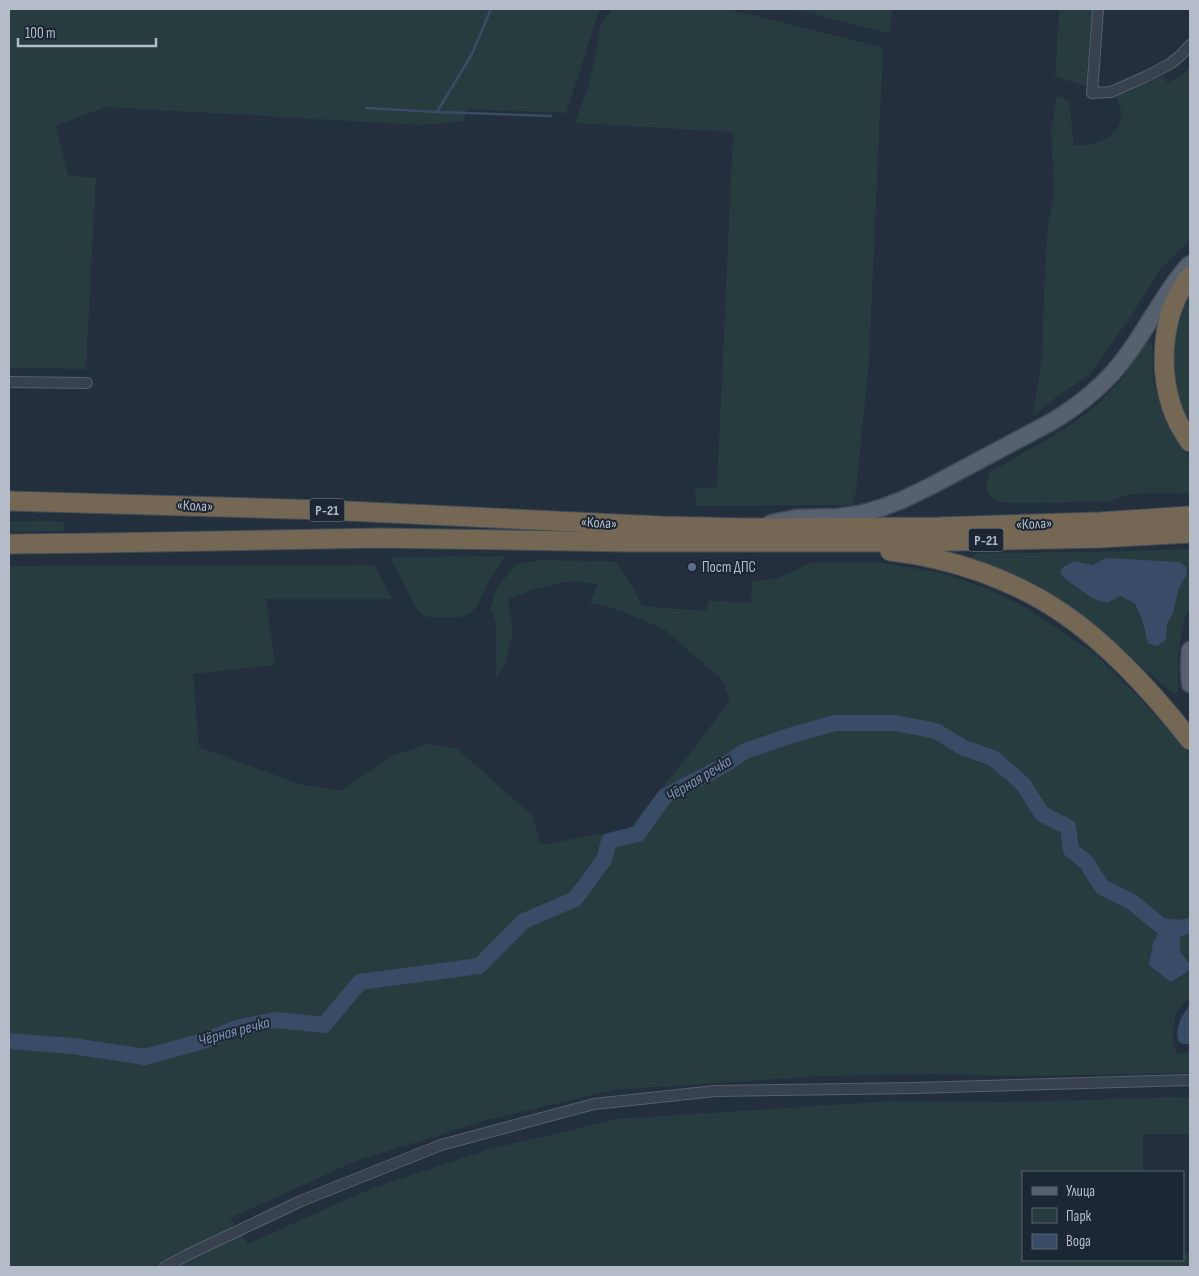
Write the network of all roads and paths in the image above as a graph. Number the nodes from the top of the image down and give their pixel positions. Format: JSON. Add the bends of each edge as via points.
{"nodes":[{"id":1,"x":1098,"y":9,"type":"edge"},
{"id":2,"x":1190,"y":45,"type":"edge"},
{"id":3,"x":1190,"y":264,"type":"edge"},
{"id":4,"x":1190,"y":276,"type":"edge"},
{"id":5,"x":9,"y":382,"type":"edge"},
{"id":6,"x":87,"y":383,"type":"dead end"},
{"id":7,"x":1190,"y":442,"type":"edge"},
{"id":8,"x":9,"y":501,"type":"edge"},
{"id":9,"x":1190,"y":516,"type":"edge"},
{"id":10,"x":745,"y":528,"type":"junction"},
{"id":11,"x":1190,"y":533,"type":"edge"},
{"id":12,"x":782,"y":542,"type":"junction"},
{"id":13,"x":9,"y":544,"type":"edge"},
{"id":14,"x":1190,"y":650,"type":"edge"},
{"id":15,"x":1190,"y":684,"type":"edge"},
{"id":16,"x":1190,"y":740,"type":"edge"},
{"id":17,"x":1190,"y":1080,"type":"edge"},
{"id":18,"x":165,"y":1267,"type":"edge"}],
"edges":[{"from":1,"to":2,"type":"street","via":[[1092,92],[1111,92],[1145,77],[1170,64]]},
{"from":3,"to":10,"type":"main road","via":[[1114,371],[1088,397],[1053,421],[931,486],[881,508],[860,514],[796,518]]},
{"from":4,"to":7,"type":"highway","via":[[1169,318],[1164,363],[1173,410]]},
{"from":5,"to":6,"type":"street"},
{"from":8,"to":10,"type":"highway","name":"«Кола»","number":"Р-21","via":[[316,509]]},
{"from":9,"to":10,"type":"highway","name":"«Кола»","number":"Р-21","via":[[1010,525]]},
{"from":11,"to":12,"type":"highway","name":"«Кола»","number":"Р-21","via":[[1098,538]]},
{"from":12,"to":13,"type":"highway","name":"«Кола»","number":"Р-21","via":[[379,538]]},
{"from":12,"to":16,"type":"highway","via":[[928,557],[979,571],[1034,596],[1063,613],[1109,651],[1168,712]]},
{"from":14,"to":15,"type":"main road"},
{"from":17,"to":18,"type":"street","via":[[715,1091],[594,1104],[441,1145],[301,1201]]}]}
